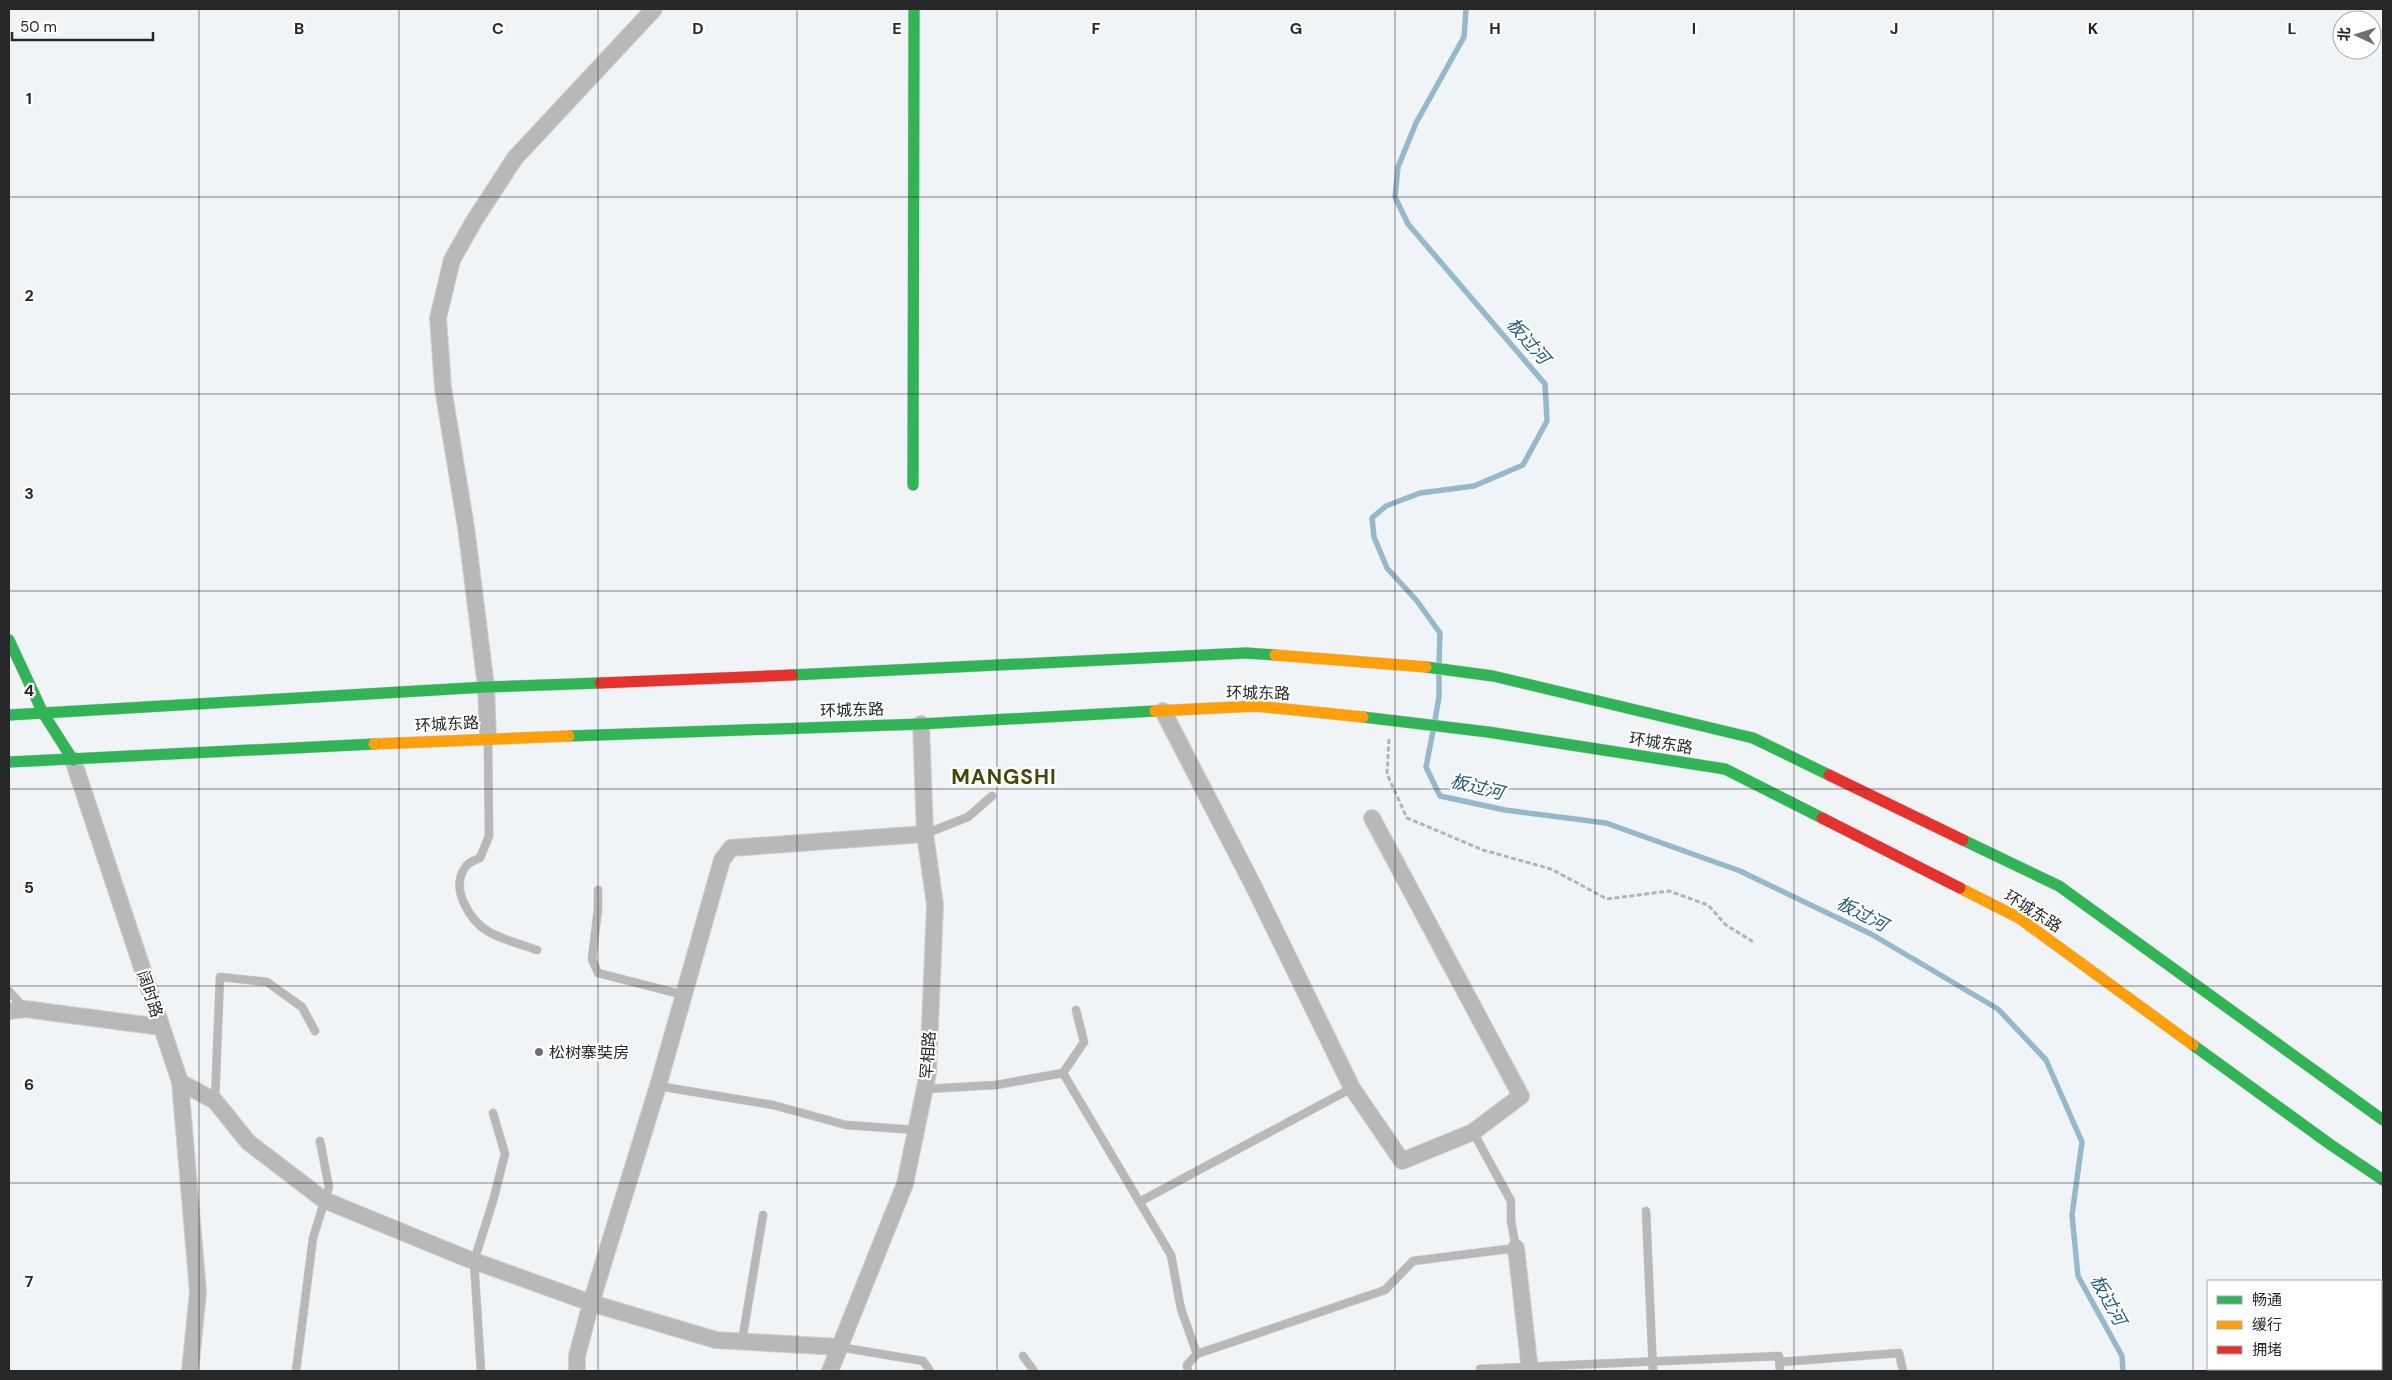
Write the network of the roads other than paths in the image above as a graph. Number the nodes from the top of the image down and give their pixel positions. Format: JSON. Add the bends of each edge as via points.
{"nodes":[{"id":1,"x":654,"y":9,"type":"edge"},
{"id":2,"x":914,"y":9,"type":"edge"},
{"id":3,"x":913,"y":485,"type":"dead end"},
{"id":4,"x":9,"y":640,"type":"edge"},
{"id":5,"x":486,"y":687,"type":"junction"},
{"id":6,"x":1163,"y":711,"type":"junction"},
{"id":7,"x":43,"y":713,"type":"junction"},
{"id":8,"x":9,"y":715,"type":"edge"},
{"id":9,"x":921,"y":724,"type":"junction"},
{"id":10,"x":488,"y":738,"type":"junction"},
{"id":11,"x":73,"y":760,"type":"junction"},
{"id":12,"x":9,"y":762,"type":"edge"},
{"id":13,"x":992,"y":796,"type":"dead end"},
{"id":14,"x":1372,"y":818,"type":"dead end"},
{"id":15,"x":925,"y":834,"type":"junction"},
{"id":16,"x":598,"y":890,"type":"dead end"},
{"id":17,"x":537,"y":950,"type":"dead end"},
{"id":18,"x":9,"y":991,"type":"edge"},
{"id":19,"x":684,"y":995,"type":"junction"},
{"id":20,"x":25,"y":1008,"type":"junction"},
{"id":21,"x":1076,"y":1010,"type":"dead end"},
{"id":22,"x":9,"y":1011,"type":"edge"},
{"id":23,"x":161,"y":1028,"type":"junction"},
{"id":24,"x":315,"y":1031,"type":"dead end"},
{"id":25,"x":1063,"y":1072,"type":"junction"},
{"id":26,"x":180,"y":1082,"type":"junction"},
{"id":27,"x":658,"y":1086,"type":"junction"},
{"id":28,"x":1352,"y":1088,"type":"junction"},
{"id":29,"x":925,"y":1089,"type":"junction"},
{"id":30,"x":215,"y":1101,"type":"junction"},
{"id":31,"x":493,"y":1114,"type":"dead end"},
{"id":32,"x":2383,"y":1120,"type":"edge"},
{"id":33,"x":916,"y":1130,"type":"junction"},
{"id":34,"x":1472,"y":1132,"type":"junction"},
{"id":35,"x":320,"y":1140,"type":"dead end"},
{"id":36,"x":2383,"y":1180,"type":"edge"},
{"id":37,"x":324,"y":1200,"type":"junction"},
{"id":38,"x":1141,"y":1201,"type":"junction"},
{"id":39,"x":1646,"y":1211,"type":"dead end"},
{"id":40,"x":763,"y":1215,"type":"dead end"},
{"id":41,"x":1516,"y":1248,"type":"junction"},
{"id":42,"x":474,"y":1261,"type":"junction"},
{"id":43,"x":591,"y":1303,"type":"junction"},
{"id":44,"x":742,"y":1341,"type":"junction"},
{"id":45,"x":839,"y":1347,"type":"junction"},
{"id":46,"x":1197,"y":1354,"type":"junction"},
{"id":47,"x":1023,"y":1356,"type":"dead end"},
{"id":48,"x":1652,"y":1361,"type":"junction"},
{"id":49,"x":1780,"y":1362,"type":"junction"},
{"id":50,"x":1530,"y":1369,"type":"edge"},
{"id":51,"x":1480,"y":1370,"type":"dead end"},
{"id":52,"x":190,"y":1371,"type":"edge"},
{"id":53,"x":296,"y":1371,"type":"edge"},
{"id":54,"x":481,"y":1371,"type":"edge"},
{"id":55,"x":577,"y":1371,"type":"edge"},
{"id":56,"x":830,"y":1371,"type":"edge"},
{"id":57,"x":930,"y":1371,"type":"edge"},
{"id":58,"x":1034,"y":1371,"type":"edge"},
{"id":59,"x":1188,"y":1371,"type":"edge"},
{"id":60,"x":1653,"y":1371,"type":"edge"},
{"id":61,"x":1780,"y":1371,"type":"edge"},
{"id":62,"x":1903,"y":1371,"type":"edge"}],
"edges":[{"from":1,"to":5,"type":"street","via":[[515,158],[452,260],[438,318],[443,388],[466,527]]},
{"from":2,"to":3,"type":"main road"},
{"from":4,"to":7,"type":"main road","name":"阔时路"},
{"from":5,"to":7,"type":"main road","name":"环城东路"},
{"from":5,"to":10,"type":"street"},
{"from":5,"to":32,"type":"main road","name":"环城东路","via":[[1246,653],[1404,664],[1493,676],[1753,738],[2059,886]]},
{"from":6,"to":9,"type":"main road","name":"环城东路"},
{"from":6,"to":28,"type":"street","via":[[1254,886]]},
{"from":6,"to":36,"type":"main road","name":"环城东路","via":[[1256,706],[1394,720],[1725,769],[2019,918]]},
{"from":7,"to":8,"type":"main road","name":"环城东路"},
{"from":7,"to":11,"type":"main road","name":"阔时路"},
{"from":9,"to":10,"type":"main road","name":"环城东路"},
{"from":9,"to":15,"type":"street","name":"罕相路"},
{"from":10,"to":11,"type":"main road","name":"环城东路"},
{"from":10,"to":17,"type":"lane","via":[[490,836],[480,858],[463,869],[460,887],[470,916],[482,927]]},
{"from":11,"to":12,"type":"main road","name":"环城东路"},
{"from":11,"to":23,"type":"street","name":"阔时路"},
{"from":13,"to":15,"type":"lane","via":[[968,817]]},
{"from":14,"to":34,"type":"street","via":[[1521,1096]]},
{"from":15,"to":19,"type":"street","via":[[731,848],[722,860]]},
{"from":15,"to":29,"type":"street","name":"罕相路","via":[[935,906]]},
{"from":16,"to":19,"type":"lane","via":[[592,959],[598,973]]},
{"from":18,"to":20,"type":"lane"},
{"from":19,"to":27,"type":"street"},
{"from":20,"to":22,"type":"street"},
{"from":20,"to":23,"type":"street"},
{"from":21,"to":25,"type":"lane","via":[[1084,1042]]},
{"from":23,"to":26,"type":"street","name":"阔时路"},
{"from":24,"to":30,"type":"lane","via":[[302,1007],[267,982],[220,977]]},
{"from":25,"to":29,"type":"lane","via":[[996,1085]]},
{"from":25,"to":38,"type":"lane"},
{"from":26,"to":30,"type":"street"},
{"from":26,"to":52,"type":"street","name":"阔时路","via":[[198,1292]]},
{"from":27,"to":33,"type":"lane","via":[[773,1105],[846,1125]]},
{"from":27,"to":43,"type":"street"},
{"from":28,"to":34,"type":"street","via":[[1402,1161]]},
{"from":28,"to":38,"type":"lane"},
{"from":29,"to":33,"type":"street","name":"罕相路"},
{"from":30,"to":37,"type":"street","via":[[248,1142]]},
{"from":31,"to":42,"type":"lane","via":[[505,1154]]},
{"from":33,"to":45,"type":"street","name":"罕相路","via":[[905,1184]]},
{"from":34,"to":41,"type":"lane","via":[[1510,1201]]},
{"from":35,"to":37,"type":"lane","via":[[329,1187]]},
{"from":37,"to":42,"type":"street"},
{"from":37,"to":53,"type":"lane","via":[[313,1238]]},
{"from":38,"to":46,"type":"lane","via":[[1171,1255],[1181,1309]]},
{"from":39,"to":48,"type":"lane"},
{"from":40,"to":44,"type":"lane"},
{"from":41,"to":46,"type":"lane","via":[[1412,1260],[1384,1290]]},
{"from":41,"to":50,"type":"street"},
{"from":42,"to":43,"type":"street"},
{"from":42,"to":54,"type":"lane"},
{"from":43,"to":44,"type":"street","via":[[716,1340]]},
{"from":43,"to":55,"type":"street","via":[[577,1356]]},
{"from":44,"to":45,"type":"street"},
{"from":45,"to":56,"type":"street","name":"罕相路"},
{"from":45,"to":57,"type":"lane","via":[[923,1361]]},
{"from":46,"to":59,"type":"lane","via":[[1188,1364]]},
{"from":47,"to":58,"type":"lane"},
{"from":48,"to":49,"type":"lane","via":[[1779,1356]]},
{"from":48,"to":50,"type":"lane"},
{"from":48,"to":60,"type":"lane"},
{"from":49,"to":61,"type":"lane"},
{"from":49,"to":62,"type":"lane","via":[[1899,1353]]},
{"from":50,"to":51,"type":"lane"}]}
